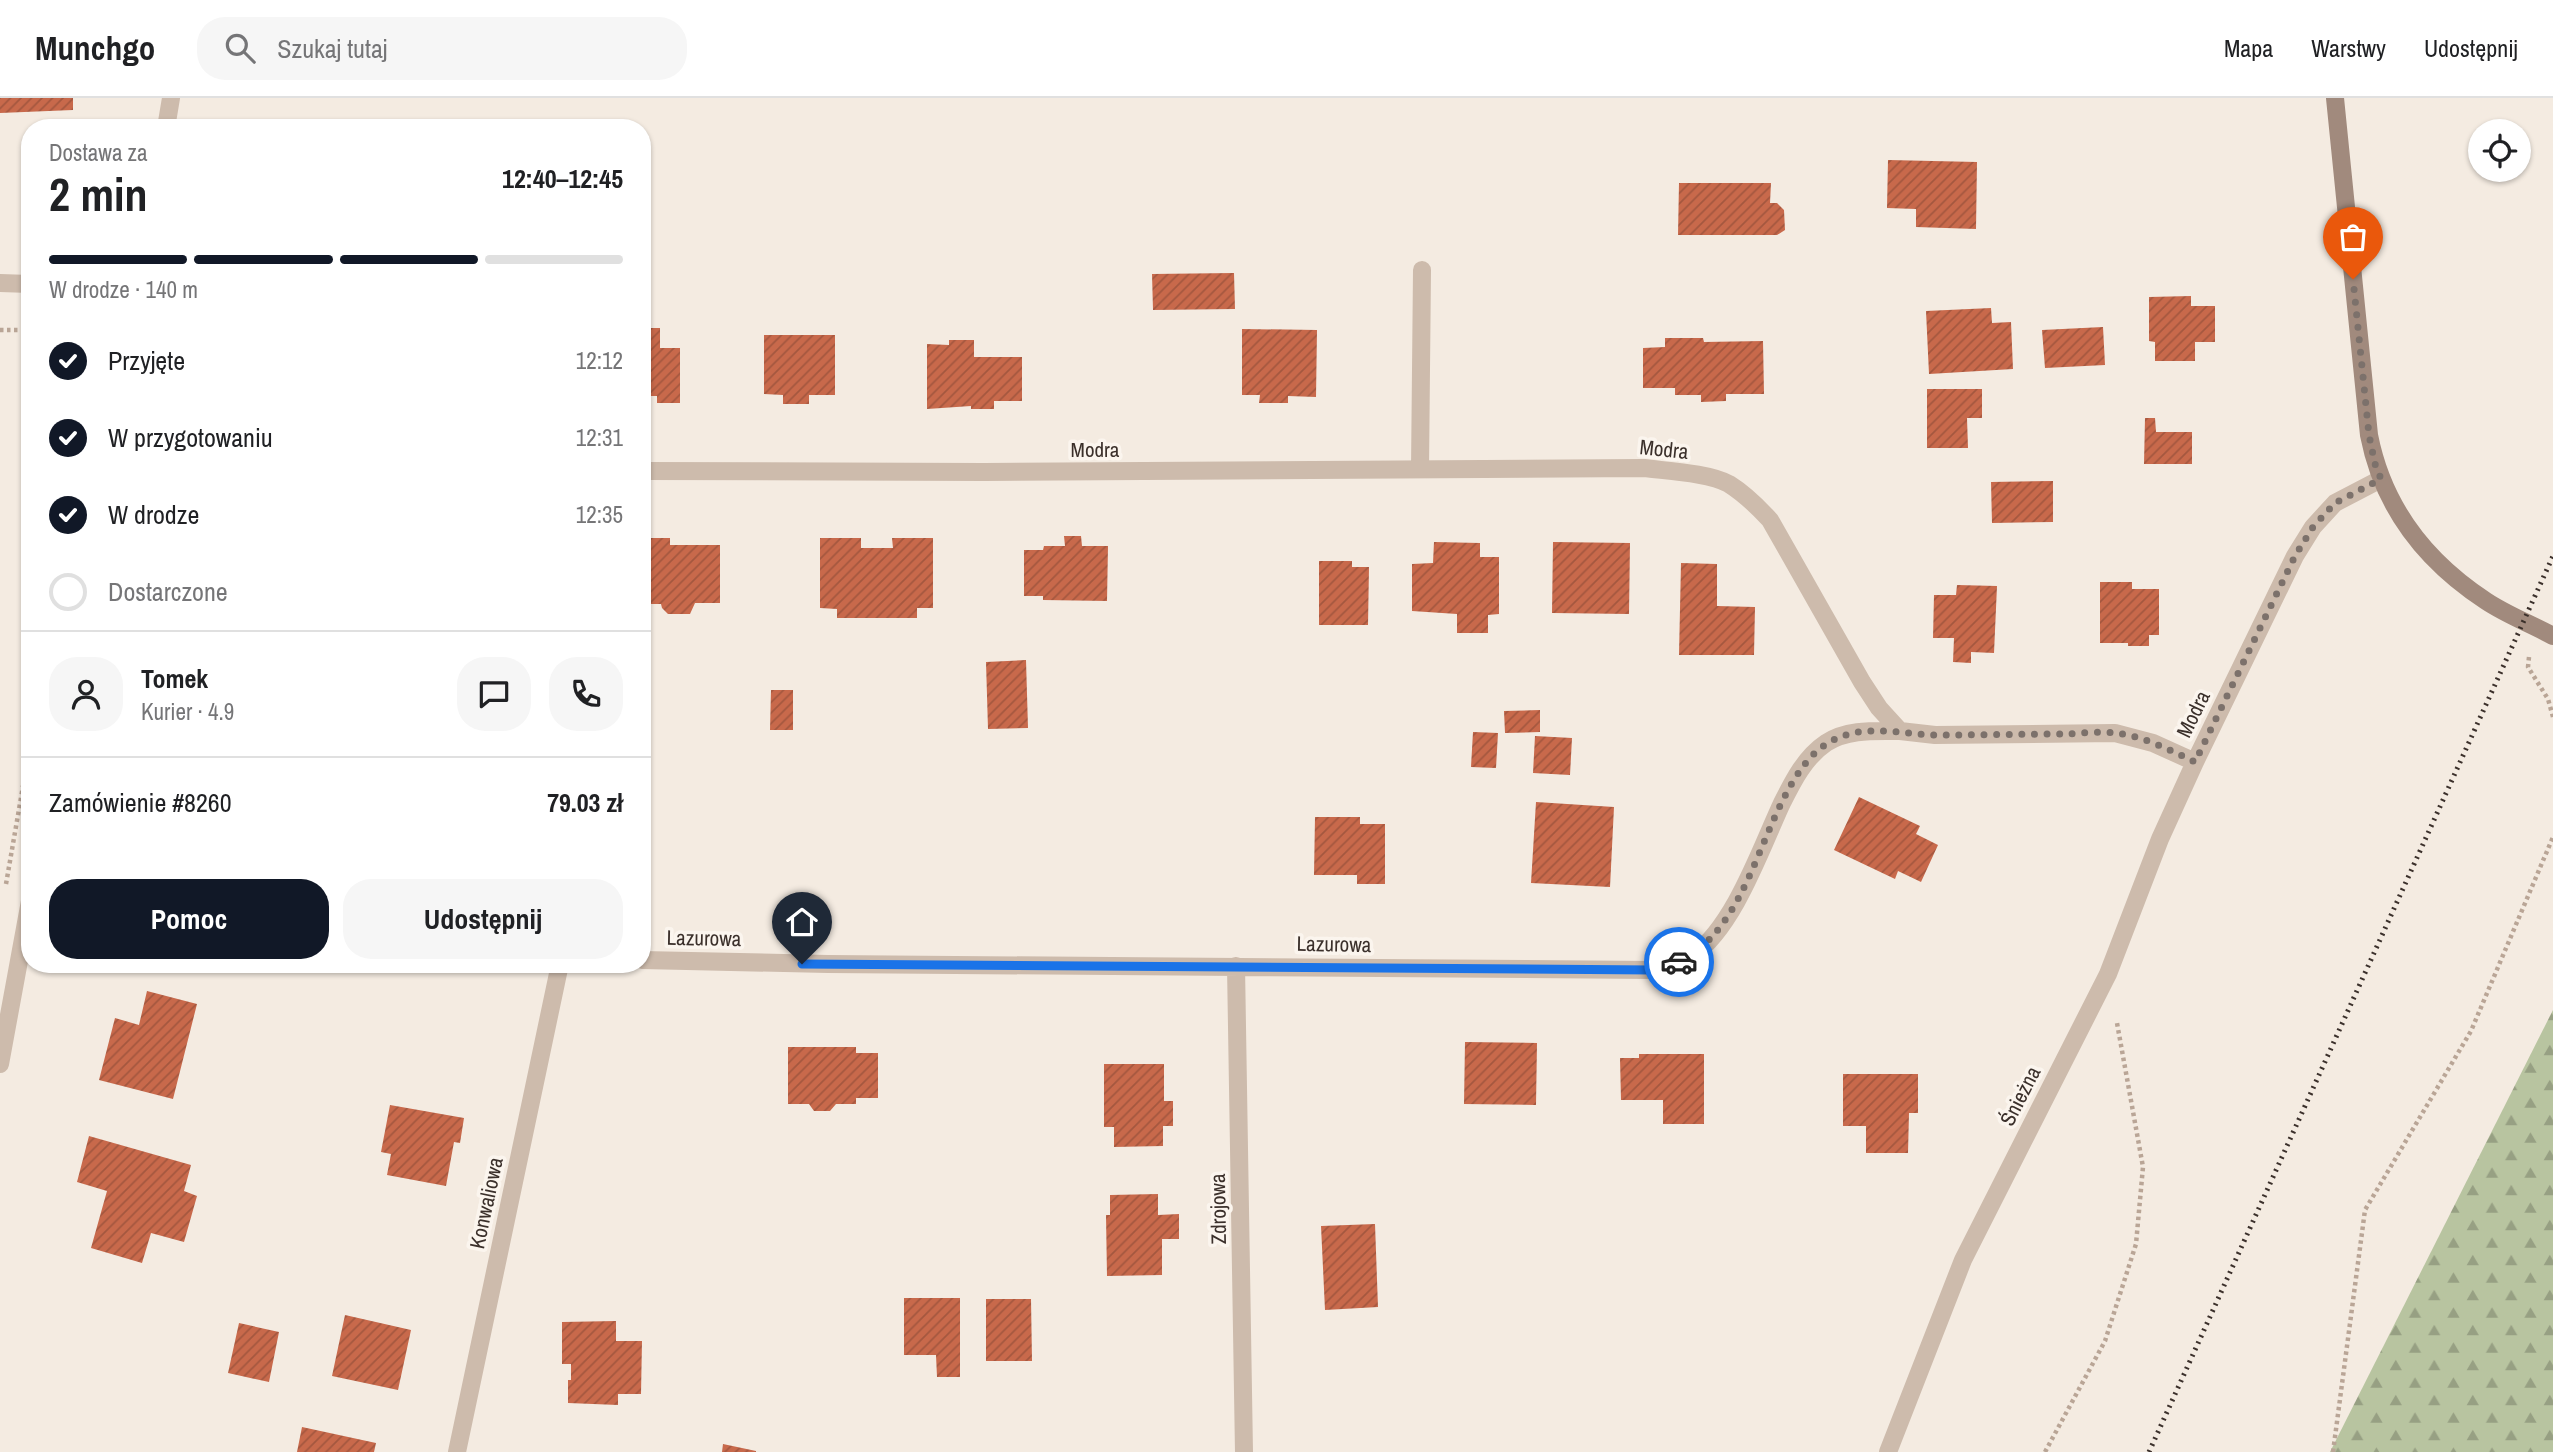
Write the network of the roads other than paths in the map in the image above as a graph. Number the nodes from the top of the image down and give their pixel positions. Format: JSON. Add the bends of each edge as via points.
{"nodes":[{"id":1,"x":171,"y":98,"type":"edge"},
{"id":2,"x":2335,"y":98,"type":"edge"},
{"id":3,"x":168,"y":119,"type":"edge"},
{"id":4,"x":1422,"y":270,"type":"dead end"},
{"id":5,"x":0,"y":283,"type":"edge"},
{"id":6,"x":21,"y":284,"type":"edge"},
{"id":7,"x":1420,"y":470,"type":"junction"},
{"id":8,"x":651,"y":471,"type":"edge"},
{"id":9,"x":2381,"y":479,"type":"junction"},
{"id":10,"x":2553,"y":636,"type":"edge"},
{"id":11,"x":1899,"y":731,"type":"junction"},
{"id":12,"x":2195,"y":762,"type":"junction"},
{"id":13,"x":21,"y":950,"type":"edge"},
{"id":14,"x":651,"y":960,"type":"edge"},
{"id":15,"x":1236,"y":966,"type":"junction"},
{"id":16,"x":558,"y":973,"type":"edge"},
{"id":17,"x":0,"y":1065,"type":"edge"},
{"id":18,"x":457,"y":1452,"type":"edge"},
{"id":19,"x":1244,"y":1452,"type":"edge"},
{"id":20,"x":1888,"y":1452,"type":"edge"}],
"edges":[{"from":1,"to":3,"type":"street"},
{"from":2,"to":9,"type":"street","via":[[2369,435]]},
{"from":4,"to":7,"type":"street"},
{"from":5,"to":6,"type":"street"},
{"from":7,"to":8,"type":"street","name":"Modra"},
{"from":7,"to":11,"type":"street","name":"Modra","via":[[1644,468],[1727,483],[1770,520],[1868,691]]},
{"from":9,"to":10,"type":"street","via":[[2404,525],[2427,554],[2488,602]]},
{"from":9,"to":12,"type":"street","name":"Modra","via":[[2335,503],[2313,527]]},
{"from":11,"to":12,"type":"street","name":"Modra","via":[[1935,735],[2115,733],[2153,743]]},
{"from":11,"to":15,"type":"street","name":"Lazurowa","via":[[1840,736],[1809,758],[1792,783],[1731,910],[1705,945],[1675,965],[1653,970]]},
{"from":12,"to":20,"type":"street","name":"Śnieżna","via":[[2108,974],[1963,1259]]},
{"from":13,"to":17,"type":"street"},
{"from":14,"to":15,"type":"street","name":"Lazurowa"},
{"from":15,"to":19,"type":"street","name":"Zdrojowa"},
{"from":16,"to":18,"type":"street","name":"Konwaliowa"}]}
